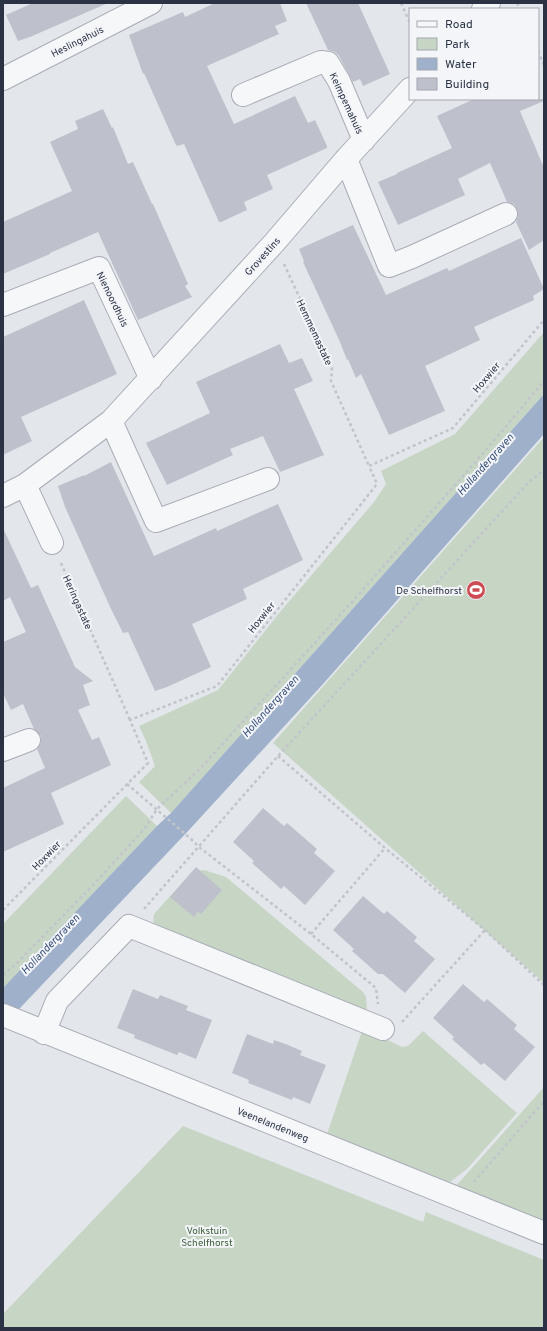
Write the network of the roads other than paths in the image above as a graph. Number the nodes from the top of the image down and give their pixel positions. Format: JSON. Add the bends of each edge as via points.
{"nodes":[{"id":1,"x":151,"y":3,"type":"edge"},
{"id":2,"x":3,"y":79,"type":"edge"},
{"id":3,"x":409,"y":90,"type":"edge"},
{"id":4,"x":243,"y":95,"type":"dead end"},
{"id":5,"x":364,"y":140,"type":"junction"},
{"id":6,"x":346,"y":159,"type":"junction"},
{"id":7,"x":506,"y":214,"type":"dead end"},
{"id":8,"x":3,"y":305,"type":"edge"},
{"id":9,"x":151,"y":378,"type":"junction"},
{"id":10,"x":111,"y":421,"type":"junction"},
{"id":11,"x":268,"y":478,"type":"dead end"},
{"id":12,"x":26,"y":485,"type":"junction"},
{"id":13,"x":3,"y":496,"type":"edge"},
{"id":14,"x":52,"y":543,"type":"road end"},
{"id":15,"x":29,"y":740,"type":"dead end"},
{"id":16,"x":3,"y":750,"type":"edge"},
{"id":17,"x":3,"y":1015,"type":"edge"},
{"id":18,"x":383,"y":1029,"type":"road end"},
{"id":19,"x":44,"y":1033,"type":"junction"},
{"id":20,"x":544,"y":1233,"type":"edge"}],
"edges":[{"from":1,"to":2,"type":"street","name":"Heslingahuis"},
{"from":3,"to":5,"type":"street","name":"Grovestins"},
{"from":4,"to":5,"type":"street","name":"Keimpemahuis","via":[[320,62],[328,63],[339,81]]},
{"from":5,"to":6,"type":"street","name":"Grovestins"},
{"from":6,"to":7,"type":"street","via":[[388,266]]},
{"from":6,"to":9,"type":"street","name":"Grovestins","via":[[274,243]]},
{"from":8,"to":9,"type":"street","name":"Nienoordhuis","via":[[99,268]]},
{"from":9,"to":10,"type":"street","name":"Grovestins"},
{"from":10,"to":11,"type":"street","via":[[156,521]]},
{"from":10,"to":12,"type":"street","name":"Grovestins"},
{"from":12,"to":13,"type":"street","name":"Grovestins"},
{"from":12,"to":14,"type":"street"},
{"from":15,"to":16,"type":"street"},
{"from":17,"to":19,"type":"street","name":"Veenelandenweg"},
{"from":18,"to":19,"type":"street","via":[[129,926],[57,1001]]},
{"from":19,"to":20,"type":"street","name":"Veenelandenweg"}]}
